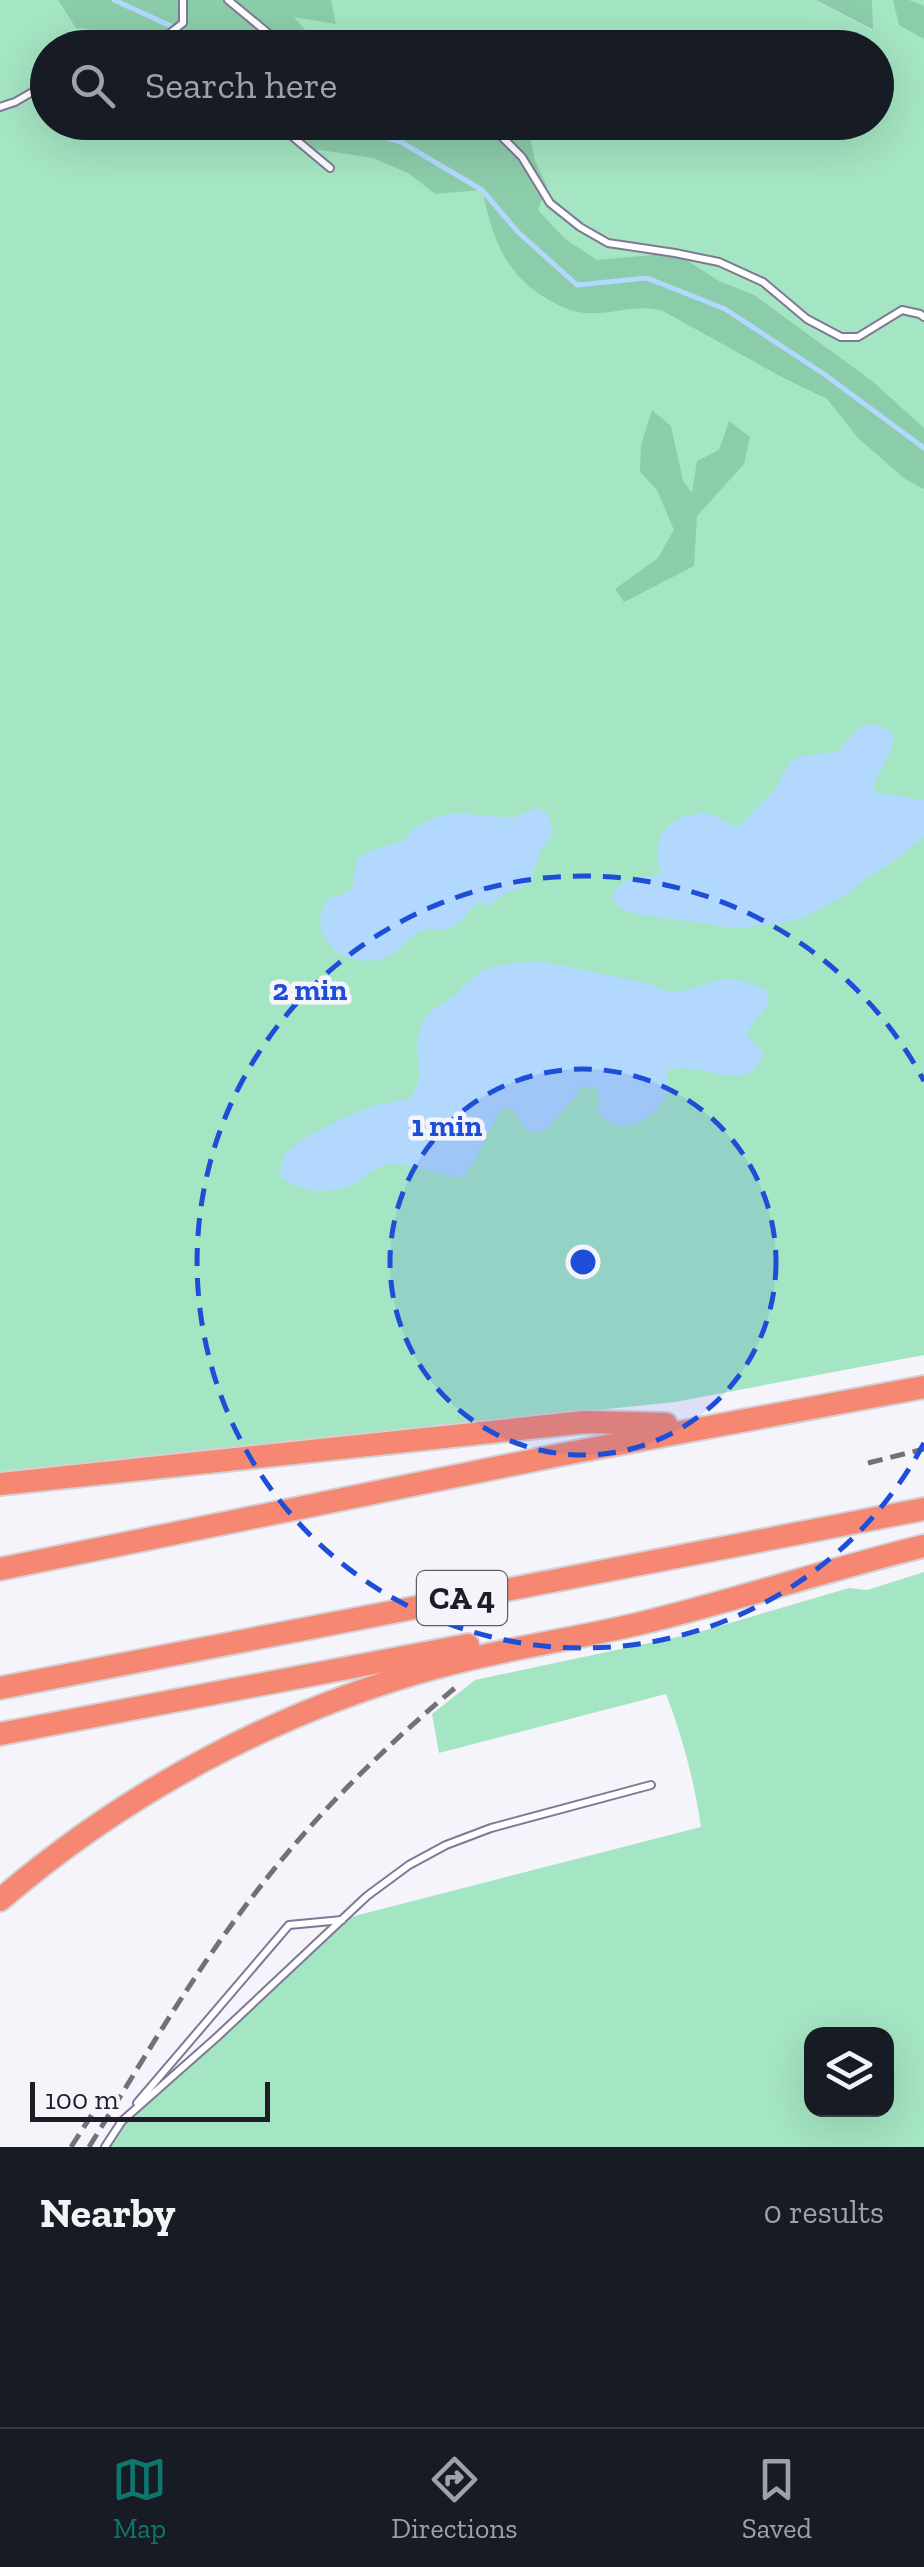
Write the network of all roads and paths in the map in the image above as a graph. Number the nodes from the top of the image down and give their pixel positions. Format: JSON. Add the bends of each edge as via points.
{"nodes":[{"id":1,"x":182,"y":0,"type":"edge"},
{"id":2,"x":228,"y":0,"type":"edge"},
{"id":3,"x":174,"y":30,"type":"edge"},
{"id":4,"x":264,"y":30,"type":"edge"},
{"id":5,"x":30,"y":93,"type":"edge"},
{"id":6,"x":0,"y":106,"type":"edge"},
{"id":7,"x":297,"y":140,"type":"edge"},
{"id":8,"x":506,"y":140,"type":"edge"},
{"id":9,"x":330,"y":168,"type":"dead end"},
{"id":10,"x":924,"y":317,"type":"edge"},
{"id":11,"x":924,"y":1387,"type":"edge"},
{"id":12,"x":714,"y":1425,"type":"junction"},
{"id":13,"x":0,"y":1484,"type":"edge"},
{"id":14,"x":924,"y":1509,"type":"edge"},
{"id":15,"x":924,"y":1546,"type":"edge"},
{"id":16,"x":0,"y":1570,"type":"edge"},
{"id":17,"x":717,"y":1603,"type":"junction"},
{"id":18,"x":0,"y":1688,"type":"edge"},
{"id":19,"x":0,"y":1734,"type":"edge"},
{"id":20,"x":651,"y":1786,"type":"dead end"},
{"id":21,"x":0,"y":1900,"type":"edge"},
{"id":22,"x":343,"y":1920,"type":"junction"},
{"id":23,"x":122,"y":2121,"type":"junction"},
{"id":24,"x":105,"y":2147,"type":"edge"}],
"edges":[{"from":1,"to":3,"type":"lane","via":[[183,23]]},
{"from":2,"to":4,"type":"lane"},
{"from":5,"to":6,"type":"lane"},
{"from":7,"to":9,"type":"lane"},
{"from":8,"to":10,"type":"lane","via":[[550,203],[608,244],[719,262],[763,282],[841,337],[858,337],[902,310]]},
{"from":11,"to":12,"type":"highway"},
{"from":12,"to":13,"type":"highway","via":[[585,1422]]},
{"from":12,"to":16,"type":"highway"},
{"from":14,"to":18,"type":"highway","number":"CA 4"},
{"from":15,"to":17,"type":"highway"},
{"from":17,"to":19,"type":"highway"},
{"from":17,"to":21,"type":"highway","via":[[441,1666],[330,1702],[158,1785]]},
{"from":20,"to":22,"type":"lane","via":[[446,1845],[409,1865]]},
{"from":22,"to":23,"type":"lane"},
{"from":22,"to":23,"type":"lane","via":[[289,1924]]},
{"from":23,"to":24,"type":"lane"}]}
